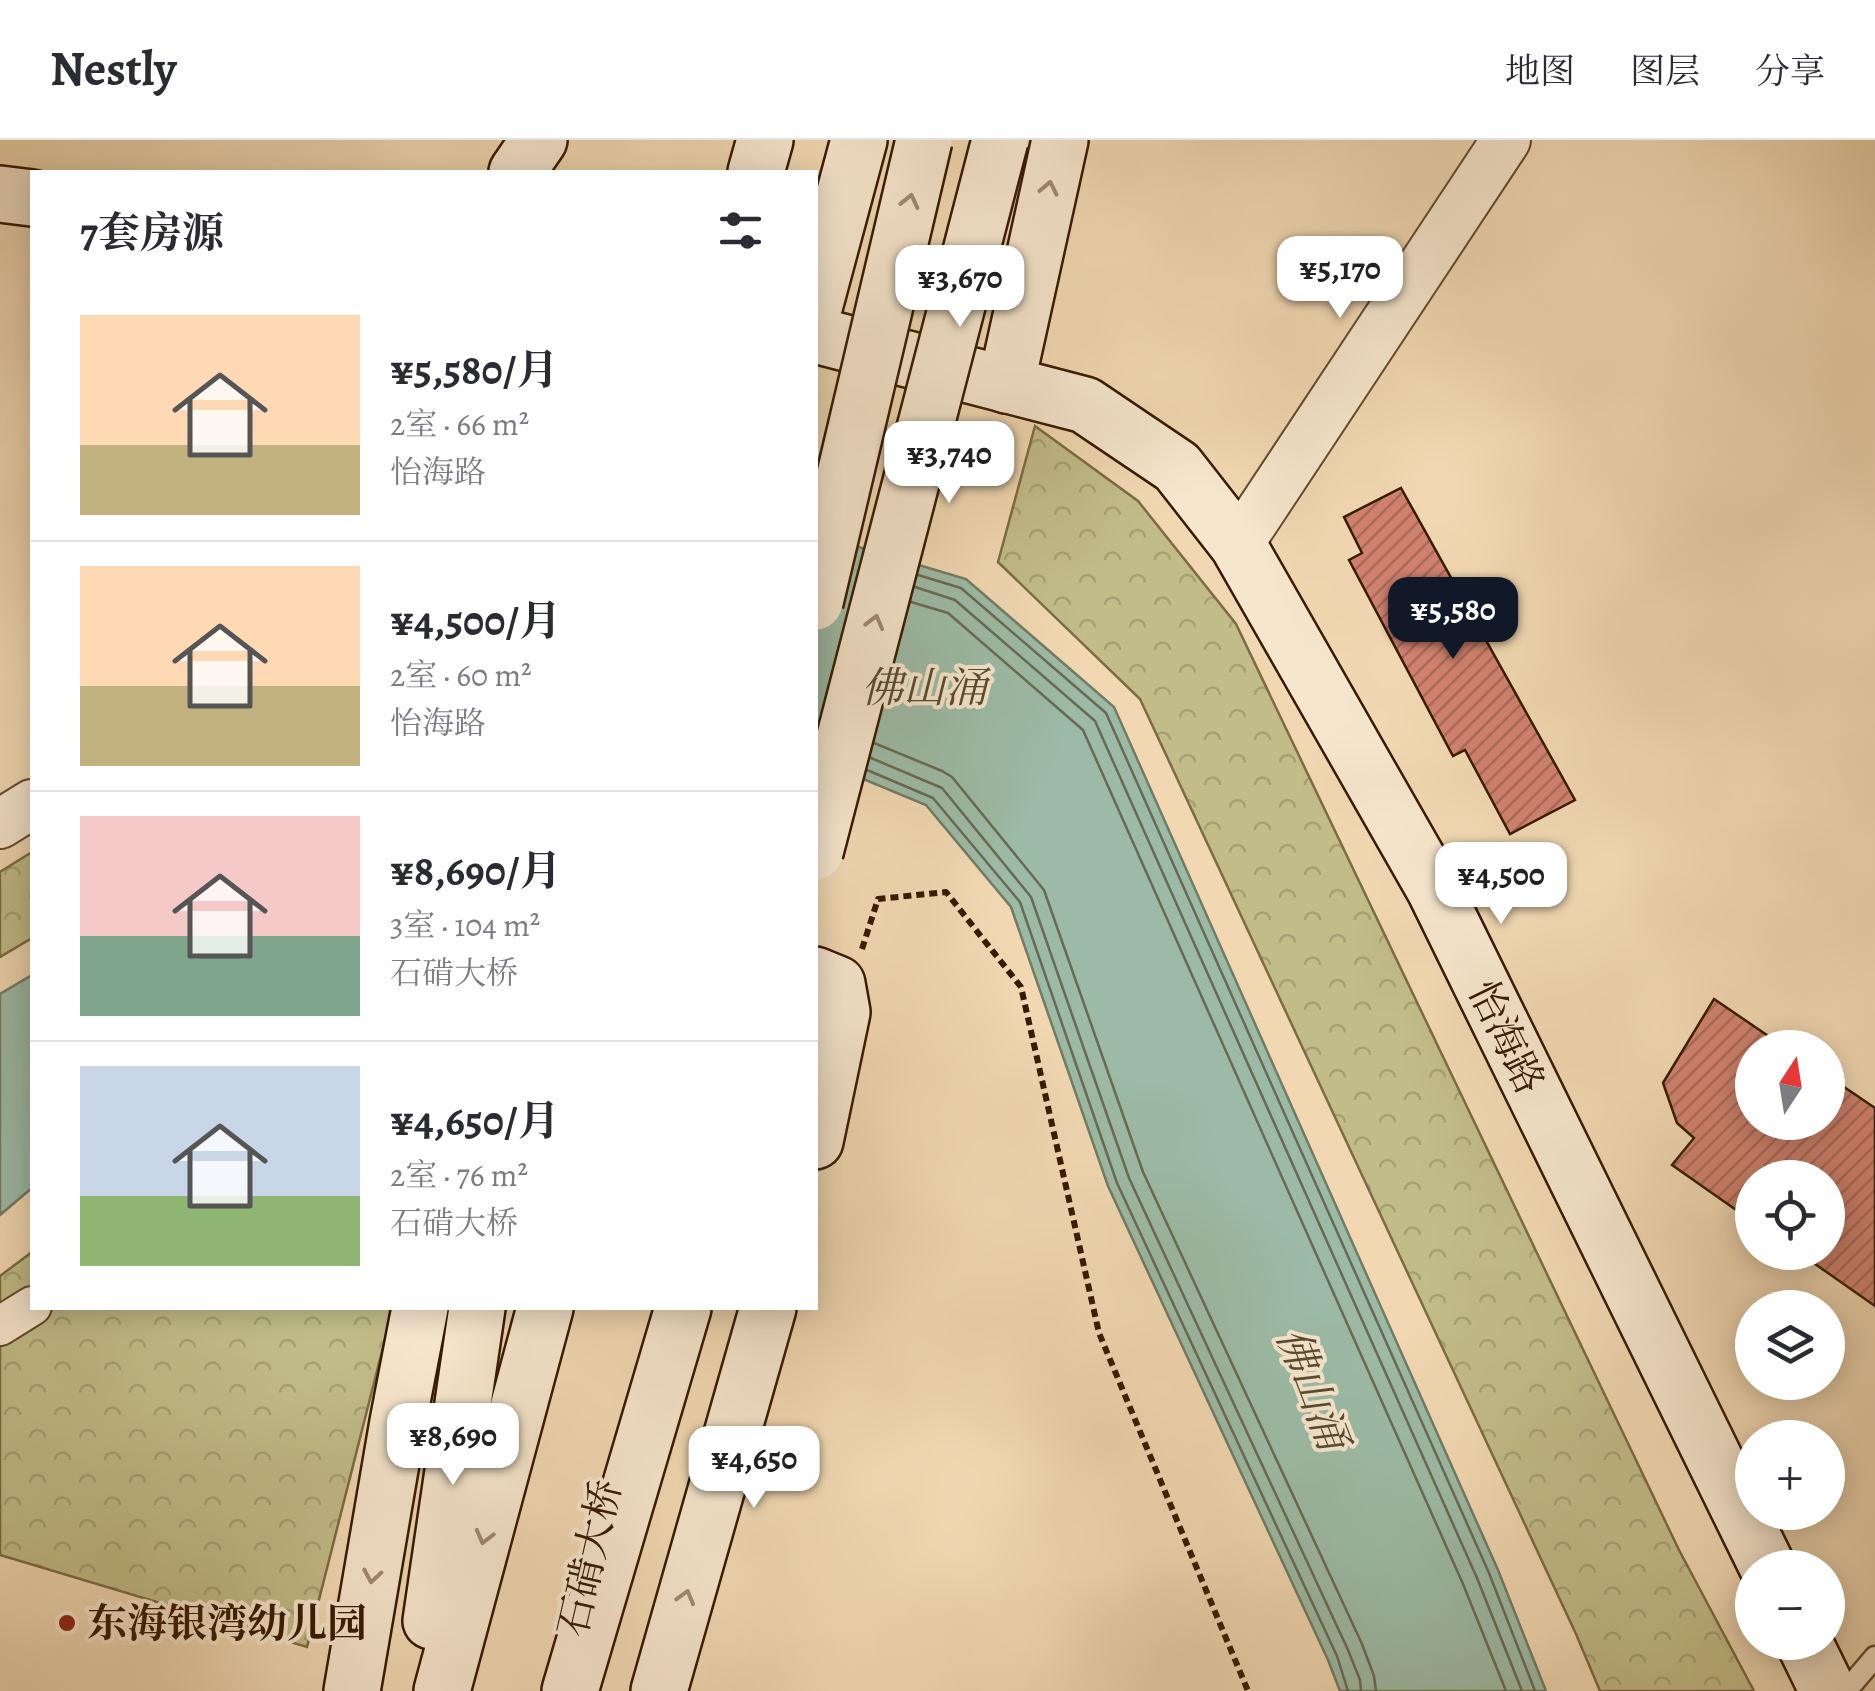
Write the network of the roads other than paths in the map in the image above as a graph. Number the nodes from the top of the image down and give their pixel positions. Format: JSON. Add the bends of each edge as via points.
{"nodes":[{"id":1,"x":539,"y":140,"type":"edge"},
{"id":2,"x":765,"y":140,"type":"edge"},
{"id":3,"x":859,"y":140,"type":"edge"},
{"id":4,"x":924,"y":140,"type":"edge"},
{"id":5,"x":1000,"y":140,"type":"edge"},
{"id":6,"x":1060,"y":140,"type":"edge"},
{"id":7,"x":1506,"y":140,"type":"edge"},
{"id":8,"x":518,"y":170,"type":"edge"},
{"id":9,"x":757,"y":170,"type":"edge"},
{"id":10,"x":0,"y":194,"type":"edge"},
{"id":11,"x":30,"y":198,"type":"edge"},
{"id":12,"x":818,"y":293,"type":"edge"},
{"id":13,"x":818,"y":337,"type":"edge"},
{"id":14,"x":1006,"y":385,"type":"junction"},
{"id":15,"x":1238,"y":545,"type":"junction"},
{"id":16,"x":818,"y":589,"type":"edge"},
{"id":17,"x":30,"y":805,"type":"edge"},
{"id":18,"x":0,"y":824,"type":"edge"},
{"id":19,"x":818,"y":840,"type":"edge"},
{"id":20,"x":829,"y":994,"type":"edge"},
{"id":21,"x":818,"y":1109,"type":"edge"},
{"id":22,"x":30,"y":1307,"type":"edge"},
{"id":23,"x":420,"y":1310,"type":"edge"},
{"id":24,"x":477,"y":1310,"type":"edge"},
{"id":25,"x":545,"y":1310,"type":"edge"},
{"id":26,"x":648,"y":1310,"type":"edge"},
{"id":27,"x":682,"y":1310,"type":"edge"},
{"id":28,"x":767,"y":1310,"type":"edge"},
{"id":29,"x":0,"y":1326,"type":"edge"},
{"id":30,"x":1759,"y":1550,"type":"edge"},
{"id":31,"x":1875,"y":1657,"type":"edge"},
{"id":32,"x":1813,"y":1660,"type":"edge"},
{"id":33,"x":352,"y":1691,"type":"edge"},
{"id":34,"x":420,"y":1691,"type":"edge"},
{"id":35,"x":442,"y":1691,"type":"edge"},
{"id":36,"x":558,"y":1691,"type":"edge"},
{"id":37,"x":570,"y":1691,"type":"edge"},
{"id":38,"x":659,"y":1691,"type":"edge"},
{"id":39,"x":1828,"y":1691,"type":"edge"},
{"id":40,"x":1846,"y":1691,"type":"edge"}],
"edges":[{"from":1,"to":8,"type":"main road"},
{"from":2,"to":9,"type":"main road"},
{"from":3,"to":12,"type":"main road"},
{"from":16,"to":4,"type":"main road","one_way":true,"bridge":true},
{"from":19,"to":5,"type":"main road","one_way":true,"bridge":true},
{"from":14,"to":6,"type":"main road","one_way":true},
{"from":7,"to":15,"type":"street"},
{"from":10,"to":11,"type":"main road"},
{"from":13,"to":14,"type":"main road","name":"怡海路"},
{"from":14,"to":15,"type":"main road","name":"怡海路","via":[[1085,405],[1177,467]]},
{"from":15,"to":30,"type":"main road","name":"怡海路","via":[[1434,888]]},
{"from":17,"to":18,"type":"street"},
{"from":20,"to":21,"type":"main road"},
{"from":22,"to":29,"type":"street"},
{"from":23,"to":33,"type":"main road","one_way":true},
{"from":24,"to":34,"type":"main road"},
{"from":25,"to":35,"type":"main road","one_way":true},
{"from":26,"to":36,"type":"main road","name":"石𬒔大桥"},
{"from":27,"to":37,"type":"main road"},
{"from":38,"to":28,"type":"main road","one_way":true},
{"from":31,"to":40,"type":"lane"},
{"from":32,"to":39,"type":"main road"}]}
